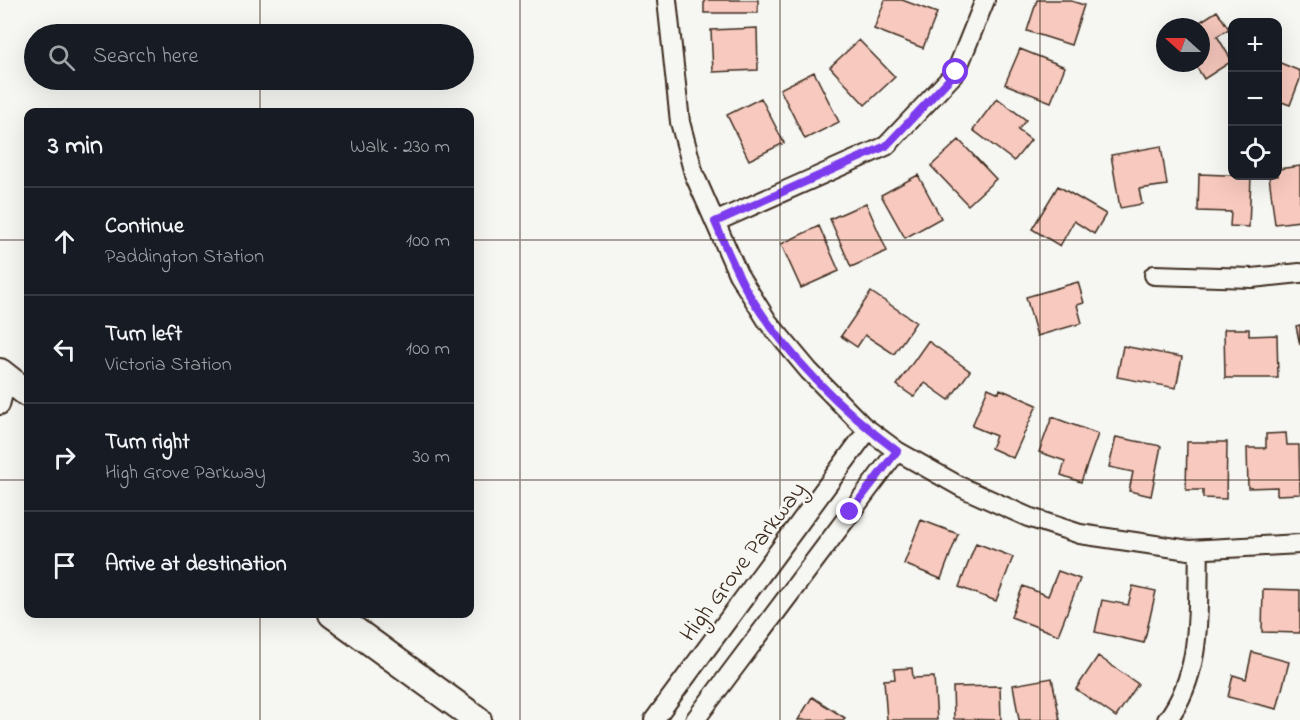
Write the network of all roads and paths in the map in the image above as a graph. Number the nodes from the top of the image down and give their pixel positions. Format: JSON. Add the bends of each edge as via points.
{"nodes":[{"id":1,"x":667,"y":0,"type":"edge"},
{"id":2,"x":985,"y":0,"type":"edge"},
{"id":3,"x":715,"y":222,"type":"junction"},
{"id":4,"x":1300,"y":273,"type":"edge"},
{"id":5,"x":1154,"y":275,"type":"dead end"},
{"id":6,"x":4,"y":375,"type":"edge"},
{"id":7,"x":24,"y":391,"type":"edge"},
{"id":8,"x":0,"y":405,"type":"edge"},
{"id":9,"x":868,"y":430,"type":"junction"},
{"id":10,"x":897,"y":451,"type":"junction"},
{"id":11,"x":1300,"y":544,"type":"edge"},
{"id":12,"x":1199,"y":550,"type":"junction"},
{"id":13,"x":338,"y":618,"type":"edge"},
{"id":14,"x":478,"y":720,"type":"edge"},
{"id":15,"x":654,"y":720,"type":"edge"},
{"id":16,"x":695,"y":720,"type":"edge"},
{"id":17,"x":1167,"y":720,"type":"edge"}],
"edges":[{"from":1,"to":3,"type":"street","via":[[680,122],[694,174]]},
{"from":2,"to":3,"type":"street","via":[[956,72],[886,146]]},
{"from":3,"to":9,"type":"street","via":[[738,274],[768,322],[809,371]]},
{"from":4,"to":5,"type":"street","via":[[1252,278]]},
{"from":6,"to":7,"type":"street"},
{"from":6,"to":8,"type":"street"},
{"from":9,"to":10,"type":"street"},
{"from":9,"to":15,"type":"street","name":"High Grove Parkway"},
{"from":10,"to":12,"type":"street","via":[[961,487],[1028,517],[1080,534]]},
{"from":10,"to":16,"type":"street"},
{"from":11,"to":12,"type":"street"},
{"from":12,"to":17,"type":"street","via":[[1194,663],[1176,709]]},
{"from":13,"to":14,"type":"street"}]}
